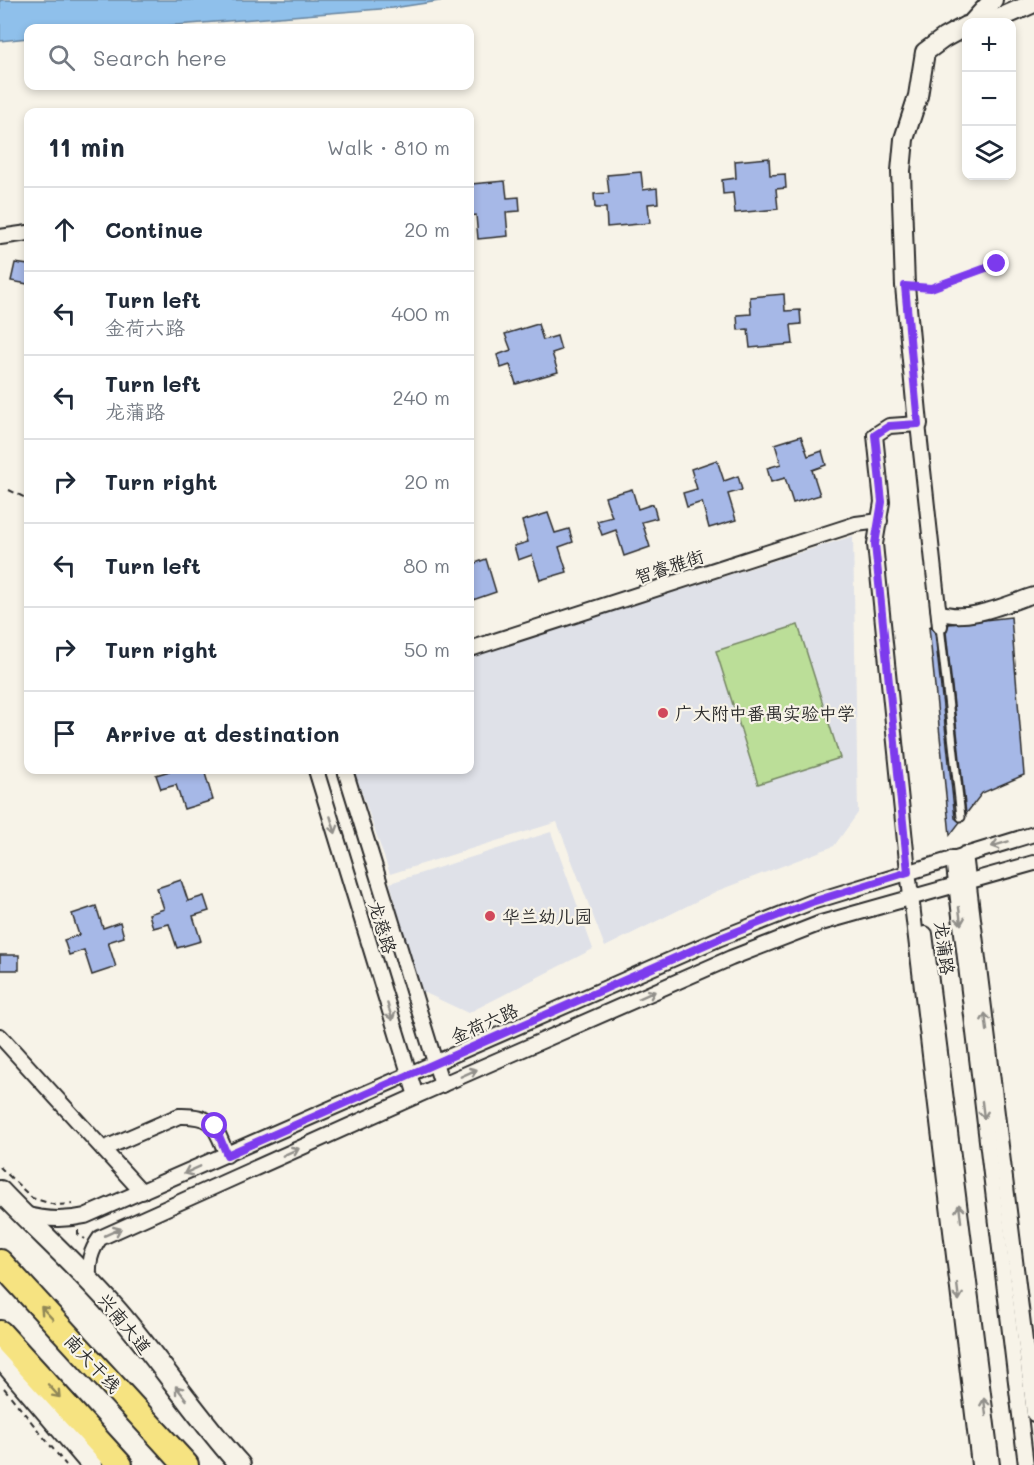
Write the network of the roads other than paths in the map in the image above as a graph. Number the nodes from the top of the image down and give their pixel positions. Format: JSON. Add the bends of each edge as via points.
{"nodes":[{"id":1,"x":993,"y":0,"type":"edge"},
{"id":2,"x":1034,"y":3,"type":"edge"},
{"id":3,"x":977,"y":18,"type":"edge"},
{"id":4,"x":1000,"y":18,"type":"edge"},
{"id":5,"x":962,"y":28,"type":"edge"},
{"id":6,"x":24,"y":234,"type":"edge"},
{"id":7,"x":0,"y":237,"type":"edge"},
{"id":8,"x":919,"y":431,"type":"junction"},
{"id":9,"x":879,"y":438,"type":"junction"},
{"id":10,"x":880,"y":521,"type":"junction"},
{"id":11,"x":1034,"y":595,"type":"edge"},
{"id":12,"x":939,"y":612,"type":"junction"},
{"id":13,"x":940,"y":627,"type":"joint"},
{"id":14,"x":474,"y":648,"type":"edge"},
{"id":15,"x":317,"y":774,"type":"edge"},
{"id":16,"x":346,"y":774,"type":"edge"},
{"id":17,"x":962,"y":817,"type":"dead end"},
{"id":18,"x":1034,"y":834,"type":"edge"},
{"id":19,"x":959,"y":856,"type":"junction"},
{"id":20,"x":1034,"y":863,"type":"edge"},
{"id":21,"x":912,"y":870,"type":"junction"},
{"id":22,"x":963,"y":883,"type":"junction"},
{"id":23,"x":916,"y":897,"type":"junction"},
{"id":24,"x":0,"y":1036,"type":"edge"},
{"id":25,"x":435,"y":1064,"type":"junction"},
{"id":26,"x":409,"y":1076,"type":"junction"},
{"id":27,"x":442,"y":1085,"type":"junction"},
{"id":28,"x":416,"y":1096,"type":"junction"},
{"id":29,"x":103,"y":1149,"type":"junction"},
{"id":30,"x":227,"y":1155,"type":"junction"},
{"id":31,"x":0,"y":1191,"type":"edge"},
{"id":32,"x":142,"y":1192,"type":"junction"},
{"id":33,"x":20,"y":1213,"type":"junction"},
{"id":34,"x":0,"y":1262,"type":"edge"},
{"id":35,"x":89,"y":1280,"type":"junction"},
{"id":36,"x":0,"y":1333,"type":"edge"},
{"id":37,"x":0,"y":1357,"type":"edge"},
{"id":38,"x":5,"y":1373,"type":"edge"},
{"id":39,"x":1034,"y":1414,"type":"edge"},
{"id":40,"x":92,"y":1465,"type":"edge"},
{"id":41,"x":120,"y":1465,"type":"edge"},
{"id":42,"x":186,"y":1465,"type":"edge"},
{"id":43,"x":240,"y":1465,"type":"edge"},
{"id":44,"x":979,"y":1465,"type":"edge"},
{"id":45,"x":992,"y":1465,"type":"edge"},
{"id":46,"x":1026,"y":1465,"type":"edge"}],
"edges":[{"from":1,"to":3,"type":"street"},
{"from":2,"to":4,"type":"street"},
{"from":5,"to":8,"type":"street","via":[[924,52],[900,171],[905,286]]},
{"from":6,"to":7,"type":"street"},
{"from":8,"to":9,"type":"street","via":[[889,426],[875,435]]},
{"from":8,"to":12,"type":"street"},
{"from":9,"to":10,"type":"street","name":"龙蒲路"},
{"from":9,"to":21,"type":"street","name":"龙蒲路","via":[[887,504],[883,544]]},
{"from":10,"to":14,"type":"street","name":"智睿雅街","via":[[856,524]]},
{"from":10,"to":21,"type":"street","name":"龙蒲路","via":[[875,544]]},
{"from":11,"to":12,"type":"street","via":[[968,616]]},
{"from":12,"to":13,"type":"street"},
{"from":13,"to":17,"type":"lane"},
{"from":15,"to":26,"type":"street","name":"龙慈路","one_way":true},
{"from":16,"to":25,"type":"street","name":"龙慈路"},
{"from":18,"to":19,"type":"street","name":"金荷六路","one_way":true},
{"from":19,"to":21,"type":"street","name":"金荷六路"},
{"from":19,"to":22,"type":"street","name":"龙蒲路"},
{"from":20,"to":22,"type":"street"},
{"from":21,"to":23,"type":"street","name":"龙蒲路"},
{"from":21,"to":25,"type":"street","name":"金荷六路","via":[[812,902],[718,939]]},
{"from":22,"to":23,"type":"street"},
{"from":39,"to":22,"type":"street","name":"龙蒲路","one_way":true},
{"from":22,"to":46,"type":"street","name":"龙蒲路","one_way":true},
{"from":27,"to":23,"type":"street","one_way":true,"via":[[731,958],[821,923]]},
{"from":23,"to":44,"type":"street","name":"龙蒲路","one_way":true},
{"from":45,"to":23,"type":"street","name":"龙蒲路","one_way":true},
{"from":24,"to":29,"type":"street"},
{"from":25,"to":26,"type":"street","name":"金荷六路"},
{"from":25,"to":27,"type":"street","name":"龙慈路"},
{"from":26,"to":28,"type":"street","name":"龙慈路"},
{"from":26,"to":30,"type":"street","name":"金荷六路"},
{"from":27,"to":28,"type":"street"},
{"from":35,"to":28,"type":"street","one_way":true,"via":[[88,1263],[100,1238]]},
{"from":29,"to":30,"type":"street","via":[[179,1116],[191,1116],[204,1118],[215,1126]]},
{"from":29,"to":32,"type":"street"},
{"from":30,"to":32,"type":"street","name":"金荷六路","one_way":true},
{"from":31,"to":33,"type":"main road","name":"兴南大道"},
{"from":32,"to":33,"type":"street","name":"金荷六路","via":[[70,1220]]},
{"from":33,"to":35,"type":"main road","name":"兴南大道"},
{"from":42,"to":34,"type":"highway","name":"南大干线","one_way":true},
{"from":43,"to":35,"type":"main road","name":"兴南大道","one_way":true},
{"from":36,"to":41,"type":"highway","one_way":true},
{"from":37,"to":38,"type":"main road"},
{"from":38,"to":40,"type":"main road"}]}
